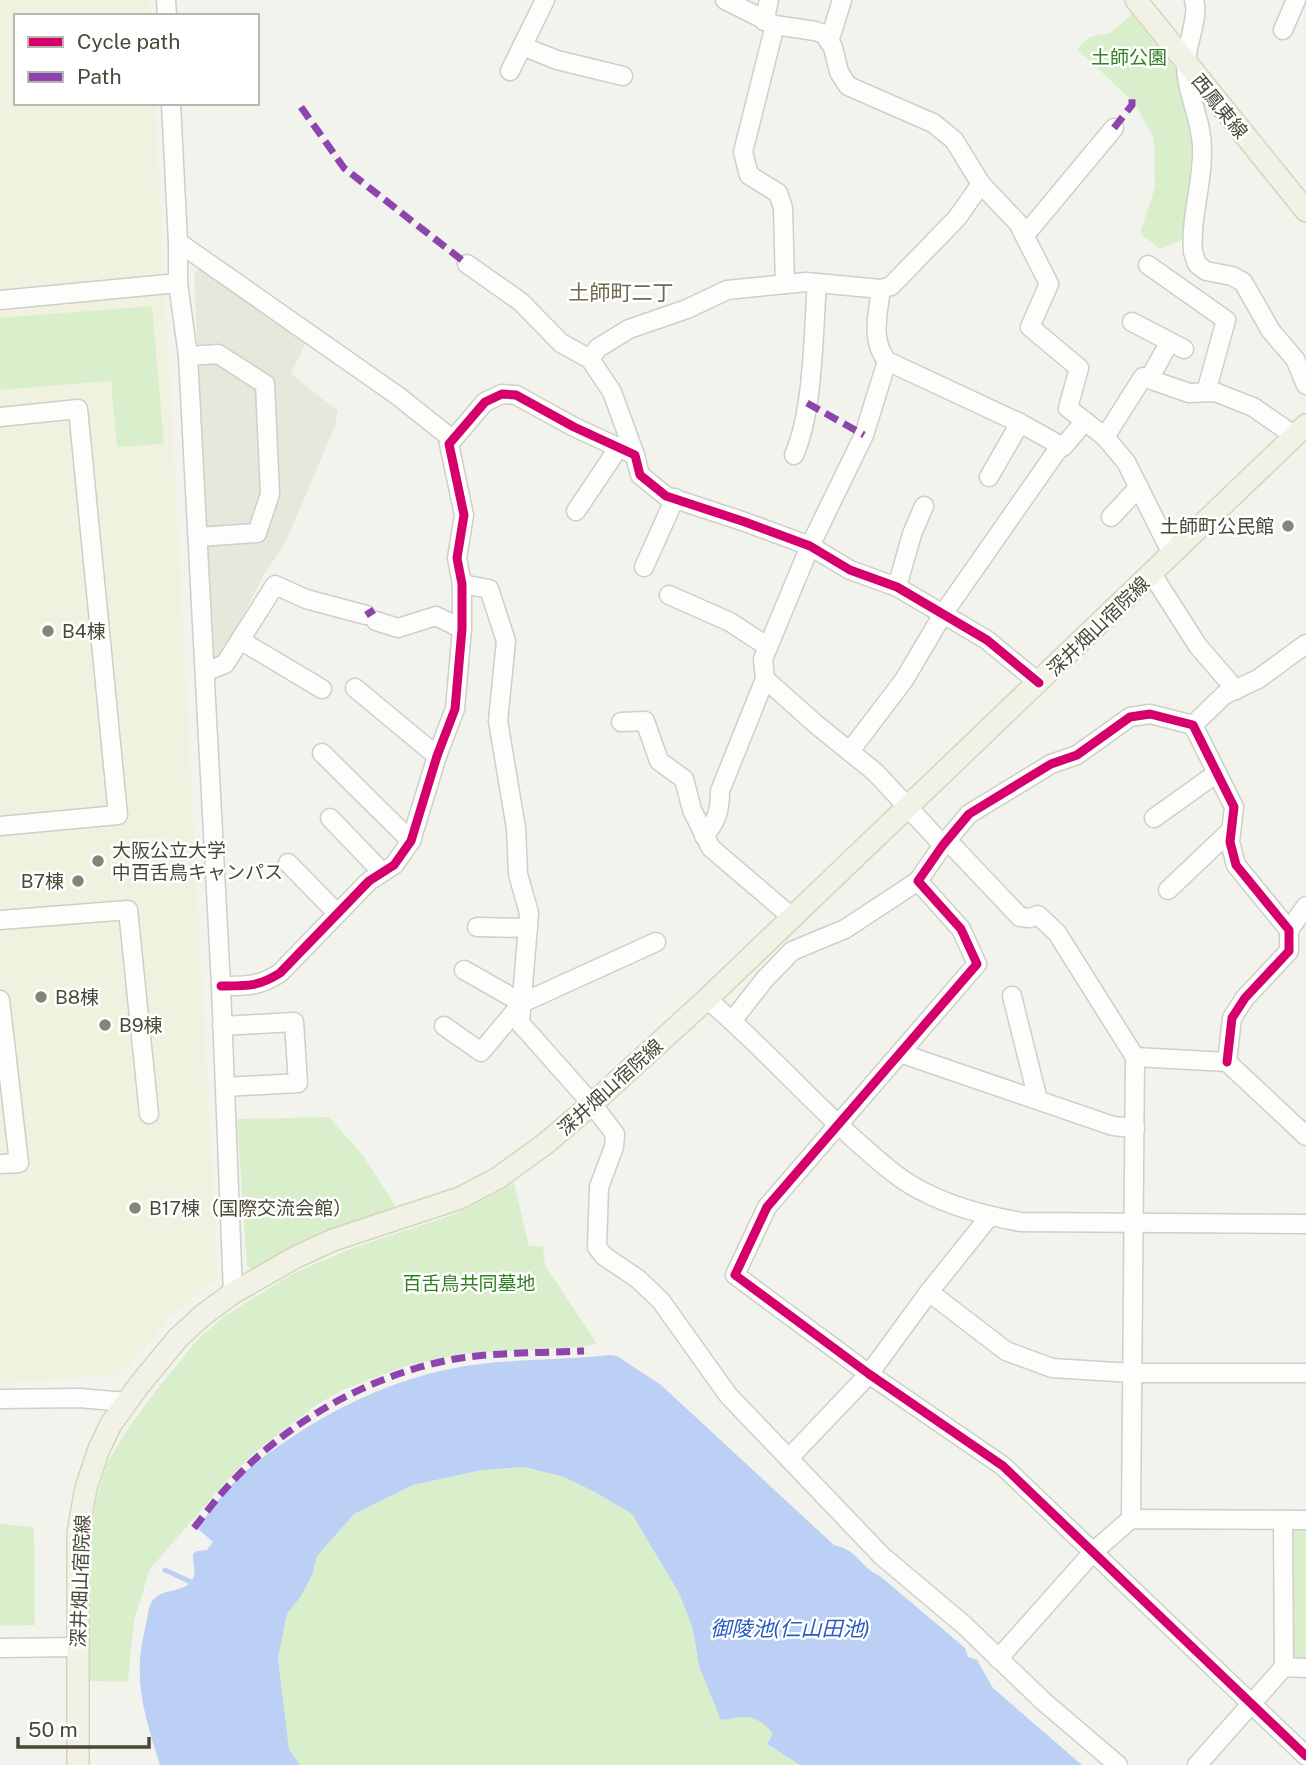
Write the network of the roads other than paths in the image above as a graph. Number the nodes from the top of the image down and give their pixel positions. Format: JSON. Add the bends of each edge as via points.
{"nodes":[{"id":1,"x":545,"y":0,"type":"edge"},
{"id":2,"x":725,"y":0,"type":"edge"},
{"id":3,"x":769,"y":0,"type":"edge"},
{"id":4,"x":842,"y":0,"type":"edge"},
{"id":5,"x":1136,"y":0,"type":"edge"},
{"id":6,"x":1194,"y":0,"type":"edge"},
{"id":7,"x":1296,"y":0,"type":"edge"},
{"id":8,"x":770,"y":23,"type":"junction"},
{"id":9,"x":1283,"y":30,"type":"dead end"},
{"id":10,"x":830,"y":42,"type":"junction"},
{"id":11,"x":522,"y":46,"type":"junction"},
{"id":12,"x":1186,"y":64,"type":"junction"},
{"id":13,"x":510,"y":71,"type":"dead end"},
{"id":14,"x":623,"y":76,"type":"dead end"},
{"id":15,"x":171,"y":105,"type":"edge"},
{"id":16,"x":1114,"y":128,"type":"dead end"},
{"id":17,"x":981,"y":184,"type":"junction"},
{"id":18,"x":1306,"y":211,"type":"edge"},
{"id":19,"x":1025,"y":235,"type":"junction"},
{"id":20,"x":178,"y":242,"type":"junction"},
{"id":21,"x":467,"y":264,"type":"dead end"},
{"id":22,"x":1148,"y":265,"type":"dead end"},
{"id":23,"x":177,"y":283,"type":"junction"},
{"id":24,"x":817,"y":283,"type":"junction"},
{"id":25,"x":785,"y":284,"type":"junction"},
{"id":26,"x":881,"y":289,"type":"junction"},
{"id":27,"x":0,"y":300,"type":"edge"},
{"id":28,"x":1132,"y":322,"type":"dead end"},
{"id":29,"x":188,"y":356,"type":"junction"},
{"id":30,"x":590,"y":359,"type":"junction"},
{"id":31,"x":887,"y":361,"type":"junction"},
{"id":32,"x":1149,"y":379,"type":"junction"},
{"id":33,"x":1306,"y":385,"type":"edge"},
{"id":34,"x":1206,"y":392,"type":"junction"},
{"id":35,"x":0,"y":416,"type":"edge"},
{"id":36,"x":1085,"y":421,"type":"junction"},
{"id":37,"x":1020,"y":423,"type":"junction"},
{"id":38,"x":1301,"y":430,"type":"edge"},
{"id":39,"x":1105,"y":437,"type":"junction"},
{"id":40,"x":452,"y":439,"type":"junction"},
{"id":41,"x":1060,"y":445,"type":"junction"},
{"id":42,"x":627,"y":451,"type":"junction"},
{"id":43,"x":794,"y":455,"type":"dead end"},
{"id":44,"x":989,"y":477,"type":"dead end"},
{"id":45,"x":1139,"y":487,"type":"junction"},
{"id":46,"x":675,"y":498,"type":"junction"},
{"id":47,"x":924,"y":506,"type":"dead end"},
{"id":48,"x":576,"y":511,"type":"dead end"},
{"id":49,"x":1111,"y":517,"type":"dead end"},
{"id":50,"x":198,"y":537,"type":"junction"},
{"id":51,"x":810,"y":547,"type":"junction"},
{"id":52,"x":1172,"y":554,"type":"junction"},
{"id":53,"x":644,"y":567,"type":"dead end"},
{"id":54,"x":1152,"y":574,"type":"junction"},
{"id":55,"x":462,"y":584,"type":"junction"},
{"id":56,"x":897,"y":587,"type":"junction"},
{"id":57,"x":669,"y":595,"type":"dead end"},
{"id":58,"x":943,"y":614,"type":"junction"},
{"id":59,"x":462,"y":629,"type":"junction"},
{"id":60,"x":240,"y":640,"type":"junction"},
{"id":61,"x":1306,"y":643,"type":"edge"},
{"id":62,"x":768,"y":647,"type":"junction"},
{"id":63,"x":205,"y":672,"type":"junction"},
{"id":64,"x":765,"y":679,"type":"junction"},
{"id":65,"x":1039,"y":683,"type":"junction"},
{"id":66,"x":355,"y":688,"type":"dead end"},
{"id":67,"x":322,"y":689,"type":"dead end"},
{"id":68,"x":1236,"y":690,"type":"junction"},
{"id":69,"x":621,"y":722,"type":"dead end"},
{"id":70,"x":1193,"y":725,"type":"junction"},
{"id":71,"x":849,"y":751,"type":"junction"},
{"id":72,"x":323,"y":753,"type":"dead end"},
{"id":73,"x":437,"y":756,"type":"junction"},
{"id":74,"x":1217,"y":773,"type":"junction"},
{"id":75,"x":909,"y":807,"type":"junction"},
{"id":76,"x":330,"y":818,"type":"dead end"},
{"id":77,"x":1154,"y":818,"type":"dead end"},
{"id":78,"x":0,"y":826,"type":"edge"},
{"id":79,"x":1229,"y":832,"type":"junction"},
{"id":80,"x":704,"y":836,"type":"junction"},
{"id":81,"x":411,"y":841,"type":"junction"},
{"id":82,"x":945,"y":842,"type":"junction"},
{"id":83,"x":288,"y":863,"type":"dead end"},
{"id":84,"x":382,"y":872,"type":"junction"},
{"id":85,"x":918,"y":881,"type":"junction"},
{"id":86,"x":1168,"y":890,"type":"dead end"},
{"id":87,"x":1306,"y":906,"type":"edge"},
{"id":88,"x":337,"y":913,"type":"junction"},
{"id":89,"x":793,"y":918,"type":"junction"},
{"id":90,"x":0,"y":920,"type":"edge"},
{"id":91,"x":477,"y":927,"type":"dead end"},
{"id":92,"x":528,"y":928,"type":"junction"},
{"id":93,"x":1289,"y":930,"type":"junction"},
{"id":94,"x":656,"y":942,"type":"dead end"},
{"id":95,"x":464,"y":970,"type":"dead end"},
{"id":96,"x":221,"y":986,"type":"junction"},
{"id":97,"x":1012,"y":996,"type":"dead end"},
{"id":98,"x":707,"y":999,"type":"junction"},
{"id":99,"x":0,"y":1002,"type":"edge"},
{"id":100,"x":522,"y":1003,"type":"junction"},
{"id":101,"x":732,"y":1021,"type":"junction"},
{"id":102,"x":222,"y":1026,"type":"junction"},
{"id":103,"x":444,"y":1026,"type":"dead end"},
{"id":104,"x":900,"y":1053,"type":"junction"},
{"id":105,"x":1135,"y":1057,"type":"junction"},
{"id":106,"x":1227,"y":1062,"type":"junction"},
{"id":107,"x":225,"y":1087,"type":"junction"},
{"id":108,"x":1038,"y":1100,"type":"junction"},
{"id":109,"x":592,"y":1104,"type":"junction"},
{"id":110,"x":149,"y":1114,"type":"dead end"},
{"id":111,"x":838,"y":1124,"type":"junction"},
{"id":112,"x":1135,"y":1128,"type":"junction"},
{"id":113,"x":1306,"y":1136,"type":"edge"},
{"id":114,"x":0,"y":1164,"type":"edge"},
{"id":115,"x":989,"y":1217,"type":"junction"},
{"id":116,"x":1134,"y":1224,"type":"junction"},
{"id":117,"x":1306,"y":1224,"type":"edge"},
{"id":118,"x":929,"y":1292,"type":"junction"},
{"id":119,"x":233,"y":1293,"type":"junction"},
{"id":120,"x":1132,"y":1373,"type":"junction"},
{"id":121,"x":1306,"y":1373,"type":"edge"},
{"id":122,"x":869,"y":1374,"type":"junction"},
{"id":123,"x":0,"y":1399,"type":"edge"},
{"id":124,"x":126,"y":1402,"type":"junction"},
{"id":125,"x":789,"y":1458,"type":"junction"},
{"id":126,"x":1131,"y":1519,"type":"junction"},
{"id":127,"x":1283,"y":1520,"type":"junction"},
{"id":128,"x":1306,"y":1520,"type":"edge"},
{"id":129,"x":1094,"y":1551,"type":"junction"},
{"id":130,"x":77,"y":1647,"type":"junction"},
{"id":131,"x":0,"y":1648,"type":"edge"},
{"id":132,"x":998,"y":1658,"type":"junction"},
{"id":133,"x":1284,"y":1667,"type":"junction"},
{"id":134,"x":1306,"y":1668,"type":"edge"},
{"id":135,"x":1253,"y":1704,"type":"junction"},
{"id":136,"x":1306,"y":1756,"type":"edge"},
{"id":137,"x":78,"y":1765,"type":"edge"},
{"id":138,"x":1118,"y":1765,"type":"edge"},
{"id":139,"x":1197,"y":1765,"type":"edge"}],
"edges":[{"from":1,"to":11,"type":"street"},
{"from":2,"to":8,"type":"street"},
{"from":3,"to":8,"type":"street"},
{"from":4,"to":10,"type":"street"},
{"from":5,"to":12,"type":"main road","name":"西鳳東線"},
{"from":6,"to":12,"type":"street","via":[[1196,14]]},
{"from":7,"to":9,"type":"street"},
{"from":8,"to":10,"type":"street","via":[[815,31]]},
{"from":8,"to":25,"type":"street","via":[[743,152],[749,175],[778,193],[783,208]]},
{"from":10,"to":17,"type":"street","via":[[848,86],[933,123],[954,140]]},
{"from":11,"to":13,"type":"street"},
{"from":11,"to":14,"type":"street"},
{"from":12,"to":18,"type":"main road","name":"西鳳東線"},
{"from":12,"to":33,"type":"street","via":[[1202,147],[1192,246],[1195,259],[1206,271],[1232,275],[1243,282],[1271,331],[1295,359]]},
{"from":15,"to":20,"type":"street"},
{"from":16,"to":19,"type":"street"},
{"from":17,"to":19,"type":"street"},
{"from":17,"to":26,"type":"street","via":[[957,218],[891,286]]},
{"from":19,"to":36,"type":"street","via":[[1049,284],[1030,327],[1079,368],[1068,408]]},
{"from":20,"to":23,"type":"street"},
{"from":20,"to":40,"type":"street"},
{"from":21,"to":30,"type":"street","via":[[522,302],[561,344]]},
{"from":22,"to":34,"type":"street","via":[[1226,320]]},
{"from":23,"to":27,"type":"street"},
{"from":23,"to":29,"type":"street"},
{"from":24,"to":25,"type":"street"},
{"from":24,"to":26,"type":"street"},
{"from":24,"to":43,"type":"street","via":[[807,403],[802,438]]},
{"from":25,"to":30,"type":"street","via":[[727,290],[629,329],[598,348]]},
{"from":26,"to":31,"type":"street","via":[[875,333],[878,350]]},
{"from":28,"to":32,"type":"street","via":[[1176,346]]},
{"from":29,"to":50,"type":"street"},
{"from":29,"to":50,"type":"street","via":[[218,354],[265,384],[270,494],[257,533]]},
{"from":30,"to":42,"type":"street","via":[[612,392]]},
{"from":31,"to":37,"type":"street"},
{"from":31,"to":51,"type":"street","via":[[864,435]]},
{"from":32,"to":34,"type":"street","via":[[1189,393]]},
{"from":32,"to":39,"type":"street","via":[[1143,377]]},
{"from":34,"to":38,"type":"street","via":[[1253,407]]},
{"from":35,"to":78,"type":"street","via":[[78,409],[118,815]]},
{"from":36,"to":39,"type":"street"},
{"from":36,"to":41,"type":"street","via":[[1063,447]]},
{"from":37,"to":41,"type":"street"},
{"from":37,"to":44,"type":"street"},
{"from":38,"to":52,"type":"main road","name":"深井畑山宿院線"},
{"from":39,"to":45,"type":"street"},
{"from":40,"to":42,"type":"street","via":[[485,402],[502,394],[516,395]]},
{"from":40,"to":55,"type":"street","via":[[449,444],[464,515],[457,558]]},
{"from":41,"to":58,"type":"street"},
{"from":42,"to":46,"type":"street","via":[[640,475]]},
{"from":42,"to":48,"type":"street"},
{"from":45,"to":49,"type":"street"},
{"from":45,"to":52,"type":"street"},
{"from":46,"to":51,"type":"street"},
{"from":46,"to":53,"type":"street"},
{"from":47,"to":56,"type":"street"},
{"from":50,"to":63,"type":"street"},
{"from":51,"to":56,"type":"street","via":[[850,570]]},
{"from":51,"to":62,"type":"street"},
{"from":52,"to":54,"type":"main road","name":"深井畑山宿院線"},
{"from":54,"to":65,"type":"main road","name":"深井畑山宿院線"},
{"from":54,"to":68,"type":"street","via":[[1198,646]]},
{"from":55,"to":59,"type":"street"},
{"from":55,"to":92,"type":"street","via":[[489,589],[506,641],[498,721]]},
{"from":56,"to":58,"type":"street"},
{"from":57,"to":62,"type":"street","via":[[730,622]]},
{"from":58,"to":65,"type":"street","via":[[987,640]]},
{"from":58,"to":71,"type":"street","via":[[904,680]]},
{"from":59,"to":60,"type":"street","via":[[436,616],[398,628],[275,585]]},
{"from":59,"to":73,"type":"street","via":[[455,709]]},
{"from":60,"to":63,"type":"street","via":[[225,664]]},
{"from":60,"to":67,"type":"street"},
{"from":61,"to":68,"type":"street"},
{"from":62,"to":64,"type":"street","via":[[763,659]]},
{"from":63,"to":96,"type":"street"},
{"from":64,"to":71,"type":"street"},
{"from":64,"to":80,"type":"street","via":[[720,791],[715,823]]},
{"from":65,"to":75,"type":"main road","name":"深井畑山宿院線"},
{"from":66,"to":73,"type":"street"},
{"from":68,"to":70,"type":"street","via":[[1224,695]]},
{"from":69,"to":80,"type":"street","via":[[645,721],[659,761],[684,779]]},
{"from":70,"to":74,"type":"street"},
{"from":70,"to":82,"type":"street","via":[[1150,714],[1130,717],[1077,755],[1051,764],[969,814]]},
{"from":71,"to":75,"type":"street"},
{"from":72,"to":81,"type":"street"},
{"from":73,"to":81,"type":"street"},
{"from":74,"to":77,"type":"street"},
{"from":74,"to":79,"type":"street","via":[[1234,807]]},
{"from":75,"to":82,"type":"street"},
{"from":75,"to":89,"type":"main road","name":"深井畑山宿院線"},
{"from":76,"to":84,"type":"street"},
{"from":79,"to":86,"type":"street"},
{"from":79,"to":93,"type":"street","via":[[1236,865]]},
{"from":80,"to":89,"type":"street","via":[[725,861]]},
{"from":81,"to":84,"type":"street","via":[[394,865]]},
{"from":82,"to":85,"type":"street"},
{"from":82,"to":105,"type":"street","via":[[1020,917],[1038,915],[1057,933]]},
{"from":83,"to":88,"type":"street"},
{"from":84,"to":88,"type":"street"},
{"from":85,"to":101,"type":"street","via":[[845,929],[792,951]]},
{"from":85,"to":104,"type":"street","via":[[961,929],[977,964]]},
{"from":87,"to":93,"type":"street"},
{"from":88,"to":96,"type":"street","via":[[280,973],[253,986]]},
{"from":89,"to":98,"type":"main road","name":"深井畑山宿院線"},
{"from":90,"to":110,"type":"street","via":[[128,910]]},
{"from":91,"to":92,"type":"street"},
{"from":92,"to":100,"type":"street"},
{"from":93,"to":106,"type":"street","via":[[1289,951],[1232,1018]]},
{"from":94,"to":100,"type":"street"},
{"from":95,"to":100,"type":"street"},
{"from":96,"to":102,"type":"street"},
{"from":97,"to":108,"type":"street"},
{"from":98,"to":101,"type":"street"},
{"from":98,"to":109,"type":"main road","name":"深井畑山宿院線"},
{"from":99,"to":114,"type":"street","via":[[19,1163]]},
{"from":100,"to":103,"type":"street","via":[[481,1052]]},
{"from":100,"to":109,"type":"street","via":[[520,1023]]},
{"from":101,"to":111,"type":"street"},
{"from":102,"to":107,"type":"street"},
{"from":102,"to":107,"type":"street","via":[[294,1022],[298,1083]]},
{"from":104,"to":108,"type":"street"},
{"from":104,"to":111,"type":"street"},
{"from":105,"to":106,"type":"street"},
{"from":105,"to":112,"type":"street"},
{"from":106,"to":113,"type":"street"},
{"from":107,"to":119,"type":"street"},
{"from":108,"to":112,"type":"street","via":[[1113,1126]]},
{"from":109,"to":119,"type":"main road","name":"深井畑山宿院線","via":[[498,1178],[460,1198],[333,1240]]},
{"from":109,"to":125,"type":"street","via":[[615,1134],[599,1187],[597,1247],[661,1301],[728,1395]]},
{"from":111,"to":115,"type":"street","via":[[903,1180]]},
{"from":111,"to":122,"type":"street","via":[[766,1207],[735,1275]]},
{"from":112,"to":116,"type":"street"},
{"from":115,"to":116,"type":"street"},
{"from":115,"to":118,"type":"street"},
{"from":116,"to":117,"type":"street"},
{"from":116,"to":120,"type":"street"},
{"from":118,"to":120,"type":"street","via":[[1006,1351],[1052,1368]]},
{"from":118,"to":122,"type":"street"},
{"from":119,"to":124,"type":"main road","name":"深井畑山宿院線","via":[[178,1339]]},
{"from":120,"to":121,"type":"street"},
{"from":120,"to":126,"type":"street"},
{"from":122,"to":125,"type":"street"},
{"from":122,"to":129,"type":"street","via":[[1003,1466]]},
{"from":123,"to":124,"type":"street"},
{"from":124,"to":130,"type":"main road","name":"深井畑山宿院線","via":[[99,1449],[86,1488],[78,1532]]},
{"from":125,"to":132,"type":"street","via":[[883,1556]]},
{"from":126,"to":127,"type":"street"},
{"from":126,"to":129,"type":"street"},
{"from":127,"to":128,"type":"street"},
{"from":127,"to":133,"type":"street"},
{"from":129,"to":132,"type":"street"},
{"from":129,"to":135,"type":"street"},
{"from":130,"to":131,"type":"street"},
{"from":130,"to":137,"type":"main road","name":"深井畑山宿院線"},
{"from":132,"to":138,"type":"street"},
{"from":133,"to":134,"type":"street"},
{"from":133,"to":135,"type":"street"},
{"from":135,"to":136,"type":"street"},
{"from":135,"to":139,"type":"street"}]}
